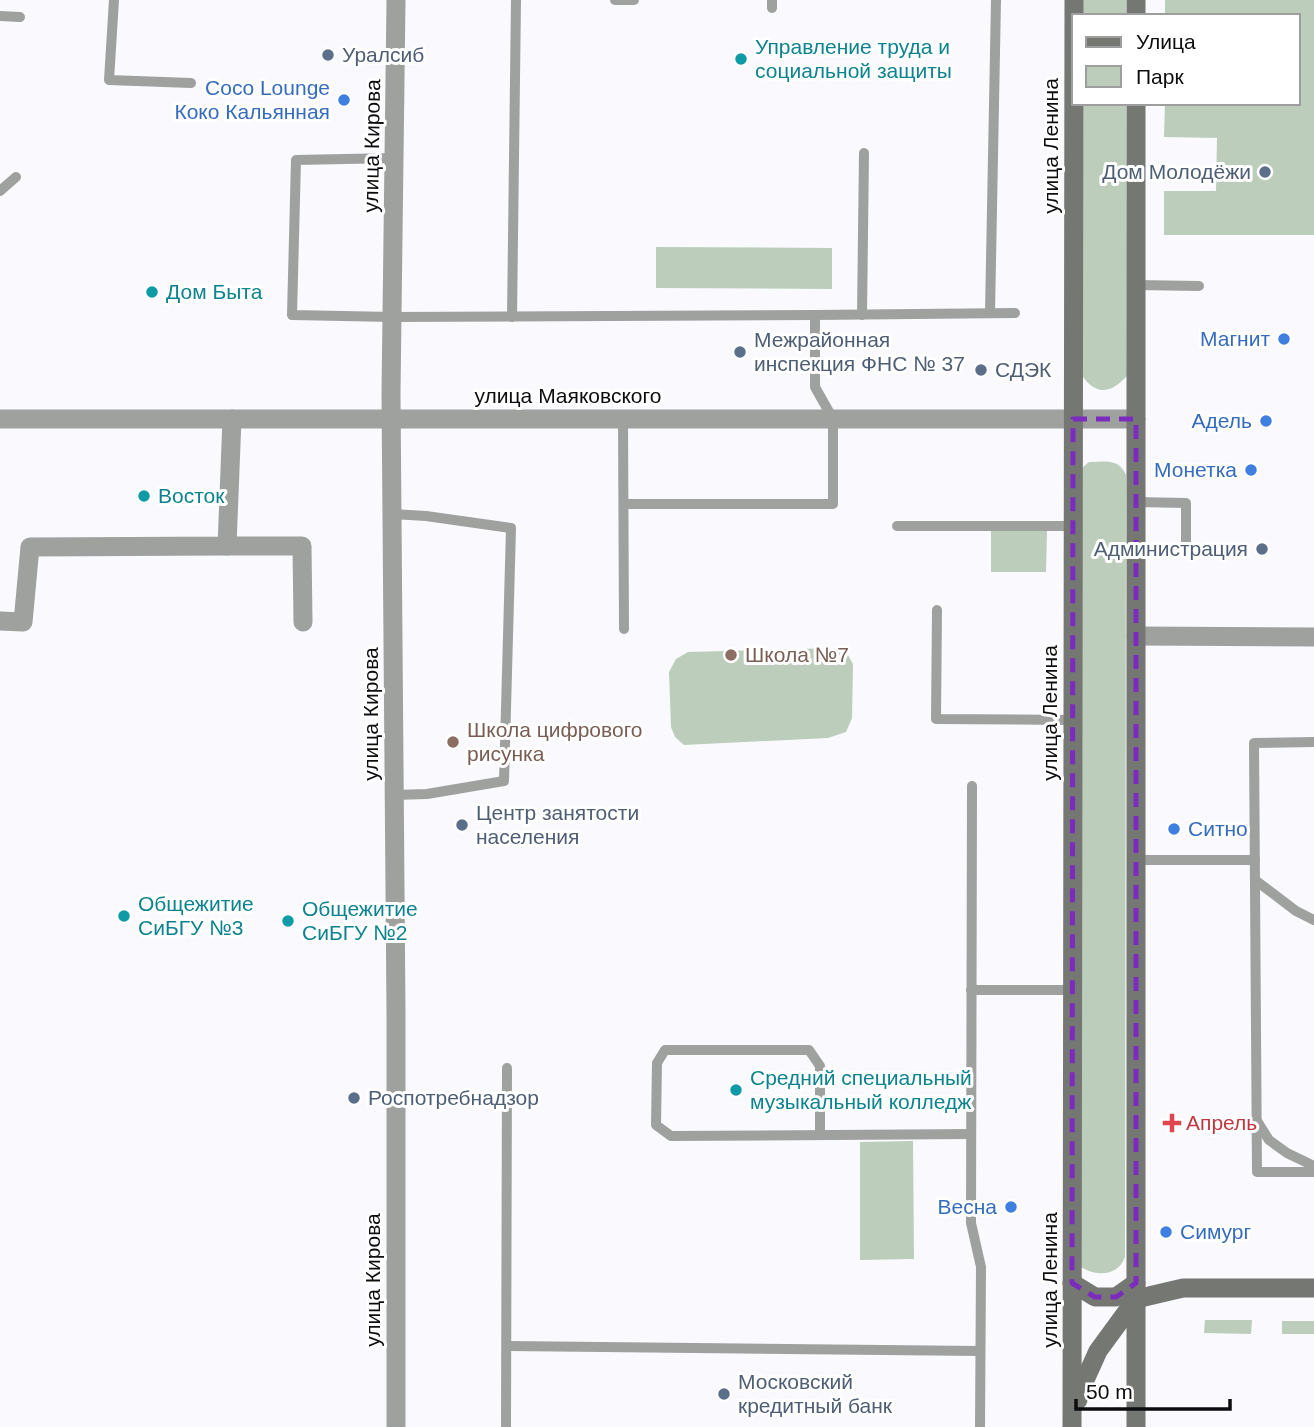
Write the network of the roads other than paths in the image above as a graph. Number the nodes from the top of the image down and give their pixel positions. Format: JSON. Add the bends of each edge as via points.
{"nodes":[{"id":1,"x":114,"y":0,"type":"edge"},
{"id":2,"x":396,"y":0,"type":"edge"},
{"id":3,"x":516,"y":0,"type":"edge"},
{"id":4,"x":615,"y":0,"type":"edge"},
{"id":5,"x":634,"y":0,"type":"edge"},
{"id":6,"x":996,"y":0,"type":"edge"},
{"id":7,"x":0,"y":16,"type":"edge"},
{"id":8,"x":20,"y":17,"type":"dead end"},
{"id":9,"x":191,"y":83,"type":"dead end"},
{"id":10,"x":1074,"y":105,"type":"edge"},
{"id":11,"x":1136,"y":105,"type":"edge"},
{"id":12,"x":864,"y":153,"type":"dead end"},
{"id":13,"x":395,"y":158,"type":"junction"},
{"id":14,"x":16,"y":177,"type":"dead end"},
{"id":15,"x":0,"y":191,"type":"edge"},
{"id":16,"x":1136,"y":285,"type":"junction"},
{"id":17,"x":1199,"y":286,"type":"dead end"},
{"id":18,"x":990,"y":313,"type":"junction"},
{"id":19,"x":1016,"y":313,"type":"dead end"},
{"id":20,"x":815,"y":315,"type":"junction"},
{"id":21,"x":862,"y":315,"type":"junction"},
{"id":22,"x":393,"y":317,"type":"junction"},
{"id":23,"x":513,"y":317,"type":"junction"},
{"id":24,"x":0,"y":419,"type":"edge"},
{"id":25,"x":232,"y":419,"type":"junction"},
{"id":26,"x":392,"y":419,"type":"junction"},
{"id":27,"x":624,"y":419,"type":"junction"},
{"id":28,"x":833,"y":419,"type":"junction"},
{"id":29,"x":1073,"y":419,"type":"junction"},
{"id":30,"x":1136,"y":419,"type":"junction"},
{"id":31,"x":1136,"y":502,"type":"junction"},
{"id":32,"x":624,"y":504,"type":"junction"},
{"id":33,"x":392,"y":514,"type":"junction"},
{"id":34,"x":897,"y":526,"type":"dead end"},
{"id":35,"x":1073,"y":526,"type":"junction"},
{"id":36,"x":1186,"y":543,"type":"dead end"},
{"id":37,"x":227,"y":546,"type":"junction"},
{"id":38,"x":937,"y":610,"type":"dead end"},
{"id":39,"x":0,"y":621,"type":"edge"},
{"id":40,"x":303,"y":622,"type":"dead end"},
{"id":41,"x":624,"y":629,"type":"dead end"},
{"id":42,"x":1136,"y":636,"type":"junction"},
{"id":43,"x":1314,"y":637,"type":"edge"},
{"id":44,"x":1073,"y":719,"type":"junction"},
{"id":45,"x":1314,"y":742,"type":"edge"},
{"id":46,"x":972,"y":786,"type":"dead end"},
{"id":47,"x":394,"y":795,"type":"junction"},
{"id":48,"x":1136,"y":860,"type":"junction"},
{"id":49,"x":1255,"y":860,"type":"junction"},
{"id":50,"x":1255,"y":880,"type":"junction"},
{"id":51,"x":1314,"y":920,"type":"edge"},
{"id":52,"x":971,"y":990,"type":"junction"},
{"id":53,"x":1073,"y":990,"type":"junction"},
{"id":54,"x":507,"y":1068,"type":"dead end"},
{"id":55,"x":1256,"y":1121,"type":"junction"},
{"id":56,"x":971,"y":1134,"type":"junction"},
{"id":57,"x":820,"y":1135,"type":"junction"},
{"id":58,"x":1314,"y":1166,"type":"edge"},
{"id":59,"x":1314,"y":1172,"type":"edge"},
{"id":60,"x":1072,"y":1283,"type":"junction"},
{"id":61,"x":1314,"y":1288,"type":"edge"},
{"id":62,"x":1136,"y":1291,"type":"junction"},
{"id":63,"x":507,"y":1346,"type":"junction"},
{"id":64,"x":980,"y":1351,"type":"junction"},
{"id":65,"x":396,"y":1427,"type":"edge"},
{"id":66,"x":506,"y":1427,"type":"edge"},
{"id":67,"x":980,"y":1427,"type":"edge"},
{"id":68,"x":1073,"y":1427,"type":"edge"},
{"id":69,"x":1136,"y":1427,"type":"edge"}],
"edges":[{"from":1,"to":9,"type":"lane","via":[[109,80]]},
{"from":2,"to":13,"type":"street","name":"улица Кирова"},
{"from":3,"to":23,"type":"lane"},
{"from":4,"to":5,"type":"lane"},
{"from":6,"to":18,"type":"lane"},
{"from":7,"to":8,"type":"lane"},
{"from":10,"to":29,"type":"main road","name":"улица Ленина"},
{"from":11,"to":16,"type":"main road"},
{"from":12,"to":21,"type":"lane"},
{"from":13,"to":22,"type":"street","name":"улица Кирова"},
{"from":13,"to":22,"type":"lane","via":[[296,160],[292,315]]},
{"from":14,"to":15,"type":"lane"},
{"from":16,"to":17,"type":"lane"},
{"from":16,"to":30,"type":"main road"},
{"from":18,"to":19,"type":"lane"},
{"from":18,"to":21,"type":"lane"},
{"from":20,"to":21,"type":"lane"},
{"from":20,"to":23,"type":"lane"},
{"from":20,"to":28,"type":"lane","via":[[815,387]]},
{"from":22,"to":23,"type":"lane"},
{"from":22,"to":26,"type":"street","name":"улица Кирова"},
{"from":24,"to":25,"type":"street","name":"улица Маяковского"},
{"from":25,"to":26,"type":"street","name":"улица Маяковского"},
{"from":25,"to":37,"type":"street"},
{"from":26,"to":27,"type":"street","name":"улица Маяковского"},
{"from":26,"to":33,"type":"street","name":"улица Кирова"},
{"from":27,"to":28,"type":"street","name":"улица Маяковского"},
{"from":27,"to":32,"type":"lane"},
{"from":28,"to":29,"type":"street","name":"улица Маяковского"},
{"from":28,"to":32,"type":"lane","via":[[833,505]]},
{"from":29,"to":30,"type":"street","name":"улица Маяковского"},
{"from":29,"to":35,"type":"main road","name":"улица Ленина"},
{"from":30,"to":31,"type":"main road"},
{"from":31,"to":36,"type":"lane","via":[[1186,503]]},
{"from":31,"to":42,"type":"main road"},
{"from":32,"to":41,"type":"lane"},
{"from":33,"to":47,"type":"street","name":"улица Кирова"},
{"from":33,"to":47,"type":"lane","via":[[511,527],[504,781]]},
{"from":34,"to":35,"type":"lane"},
{"from":35,"to":44,"type":"main road","name":"улица Ленина"},
{"from":37,"to":39,"type":"street","via":[[30,547],[23,622]]},
{"from":37,"to":40,"type":"street","via":[[302,546]]},
{"from":38,"to":44,"type":"lane","via":[[936,719]]},
{"from":42,"to":43,"type":"street"},
{"from":42,"to":48,"type":"main road"},
{"from":44,"to":53,"type":"main road","name":"улица Ленина"},
{"from":45,"to":49,"type":"lane","via":[[1254,743]]},
{"from":46,"to":52,"type":"lane"},
{"from":47,"to":65,"type":"street","name":"улица Кирова"},
{"from":48,"to":49,"type":"lane"},
{"from":48,"to":62,"type":"main road"},
{"from":49,"to":50,"type":"lane"},
{"from":50,"to":51,"type":"lane"},
{"from":50,"to":55,"type":"lane"},
{"from":52,"to":53,"type":"lane"},
{"from":52,"to":56,"type":"lane"},
{"from":53,"to":60,"type":"main road","name":"улица Ленина"},
{"from":54,"to":63,"type":"lane"},
{"from":55,"to":58,"type":"lane","via":[[1269,1140]]},
{"from":55,"to":59,"type":"lane","via":[[1257,1172]]},
{"from":56,"to":57,"type":"lane"},
{"from":56,"to":64,"type":"lane","via":[[971,1223],[981,1267]]},
{"from":57,"to":57,"type":"lane","via":[[671,1136],[656,1125],[657,1063],[665,1050],[809,1050],[820,1066]]},
{"from":60,"to":62,"type":"main road","via":[[1095,1297]]},
{"from":60,"to":68,"type":"main road","name":"улица Ленина"},
{"from":61,"to":62,"type":"main road"},
{"from":62,"to":68,"type":"main road","via":[[1098,1351],[1079,1393]]},
{"from":62,"to":69,"type":"main road"},
{"from":63,"to":64,"type":"lane"},
{"from":63,"to":66,"type":"lane"},
{"from":64,"to":67,"type":"lane"}]}
